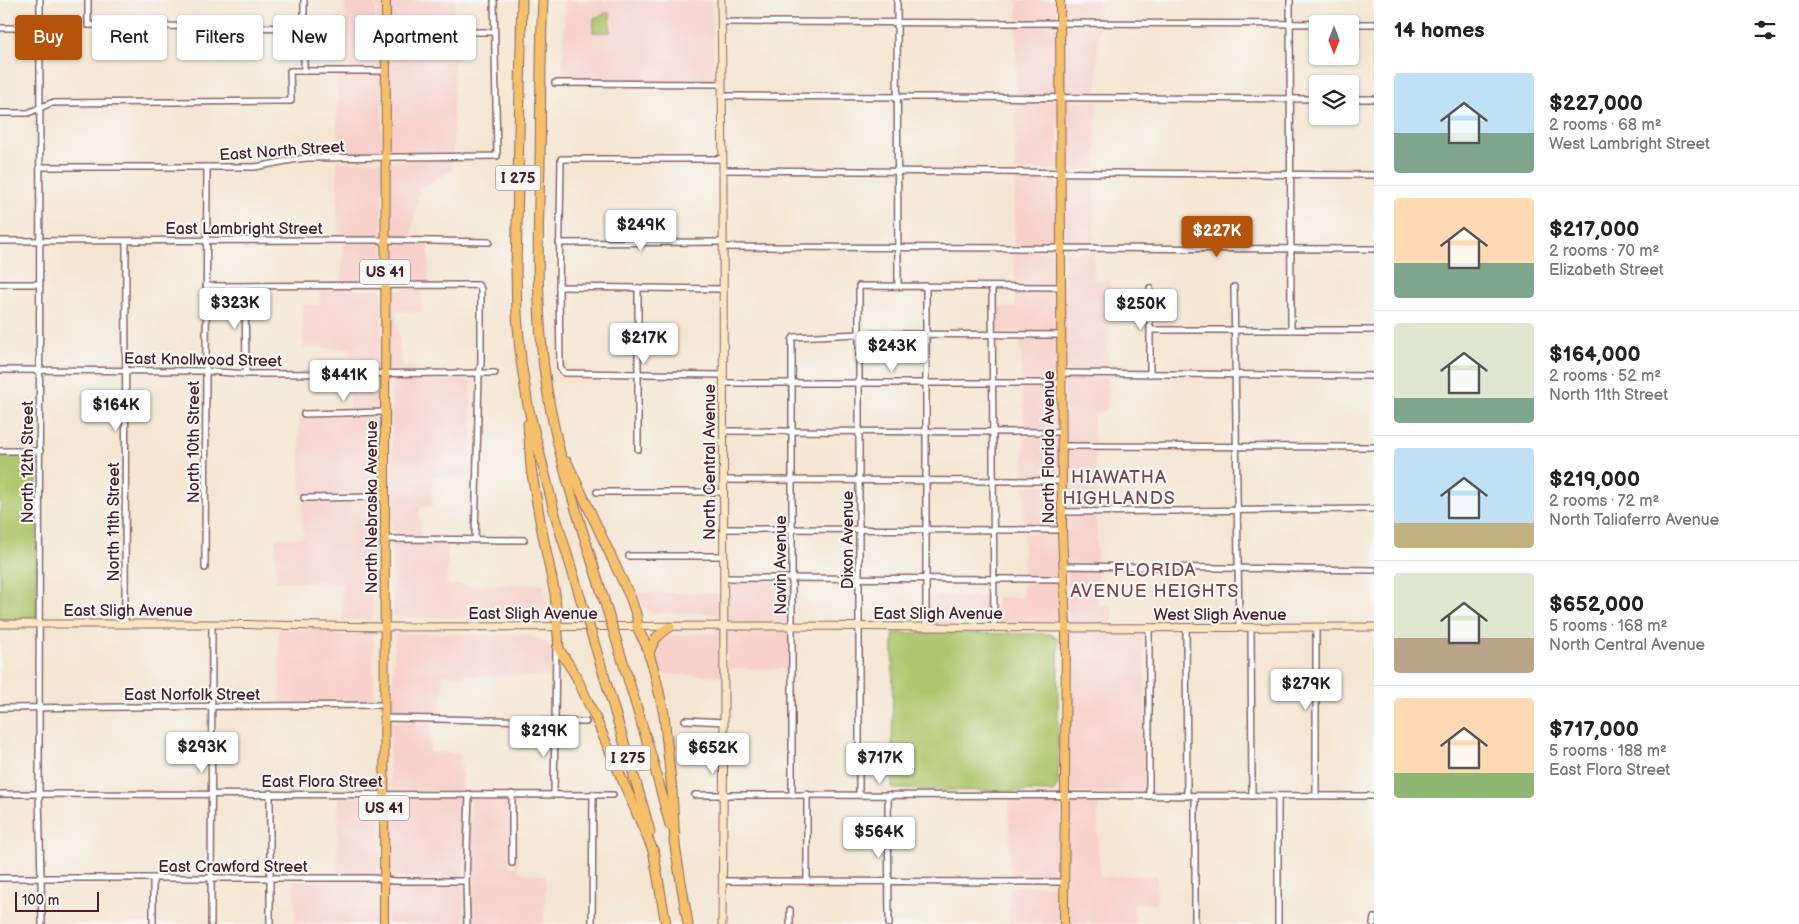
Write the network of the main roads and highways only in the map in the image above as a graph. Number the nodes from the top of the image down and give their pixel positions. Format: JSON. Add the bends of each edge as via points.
{"nodes":[{"id":1,"x":386,"y":0,"type":"edge"},
{"id":2,"x":522,"y":0,"type":"edge"},
{"id":3,"x":543,"y":0,"type":"edge"},
{"id":4,"x":1060,"y":0,"type":"edge"},
{"id":5,"x":528,"y":406,"type":"junction"},
{"id":6,"x":558,"y":446,"type":"junction"},
{"id":7,"x":670,"y":627,"type":"road end"},
{"id":8,"x":650,"y":656,"type":"junction"},
{"id":9,"x":675,"y":844,"type":"junction"},
{"id":10,"x":655,"y":855,"type":"junction"},
{"id":11,"x":384,"y":924,"type":"edge"},
{"id":12,"x":666,"y":924,"type":"edge"},
{"id":13,"x":688,"y":924,"type":"edge"},
{"id":14,"x":1064,"y":924,"type":"edge"}],
"edges":[{"from":1,"to":11,"type":"main road","name":"North Nebraska Avenue","number":"US 41"},
{"from":2,"to":5,"type":"highway","number":"I 275","via":[[516,278],[519,338]]},
{"from":3,"to":6,"type":"highway","number":"I 275","via":[[539,302],[544,366]]},
{"from":4,"to":14,"type":"main road","name":"North Florida Avenue","via":[[1062,530],[1066,628]]},
{"from":5,"to":10,"type":"highway","number":"I 275","bridge":true,"via":[[554,511]]},
{"from":5,"to":10,"type":"highway","via":[[531,468],[555,594],[559,649],[576,676]]},
{"from":6,"to":8,"type":"highway","via":[[631,599],[637,626]]},
{"from":6,"to":9,"type":"highway","number":"I 275","bridge":true},
{"from":7,"to":8,"type":"highway","via":[[654,640]]},
{"from":8,"to":9,"type":"highway","via":[[667,737]]},
{"from":9,"to":13,"type":"highway","number":"I 275"},
{"from":10,"to":12,"type":"highway","number":"I 275"}]}
